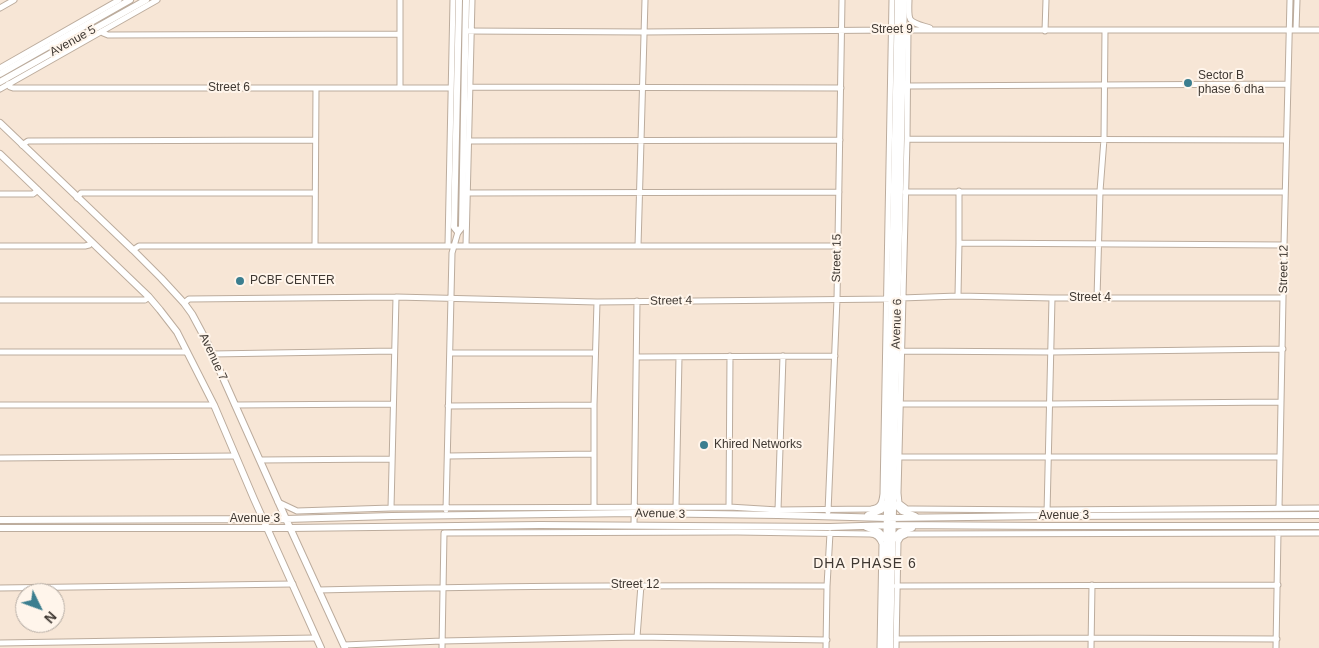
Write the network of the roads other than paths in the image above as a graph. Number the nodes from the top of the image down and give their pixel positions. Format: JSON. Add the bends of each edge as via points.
{"nodes":[{"id":1,"x":14,"y":0,"type":"edge"},
{"id":2,"x":120,"y":0,"type":"edge"},
{"id":3,"x":130,"y":0,"type":"edge"},
{"id":4,"x":146,"y":0,"type":"edge"},
{"id":5,"x":157,"y":0,"type":"edge"},
{"id":6,"x":400,"y":0,"type":"edge"},
{"id":7,"x":453,"y":0,"type":"edge"},
{"id":8,"x":458,"y":0,"type":"edge"},
{"id":9,"x":466,"y":0,"type":"edge"},
{"id":10,"x":472,"y":0,"type":"edge"},
{"id":11,"x":645,"y":0,"type":"edge"},
{"id":12,"x":842,"y":0,"type":"edge"},
{"id":13,"x":892,"y":0,"type":"edge"},
{"id":14,"x":898,"y":0,"type":"edge"},
{"id":15,"x":904,"y":0,"type":"edge"},
{"id":16,"x":909,"y":0,"type":"edge"},
{"id":17,"x":1046,"y":0,"type":"edge"},
{"id":18,"x":1290,"y":0,"type":"edge"},
{"id":19,"x":1297,"y":0,"type":"edge"},
{"id":20,"x":0,"y":8,"type":"edge"},
{"id":21,"x":841,"y":30,"type":"junction"},
{"id":22,"x":900,"y":30,"type":"junction"},
{"id":23,"x":935,"y":30,"type":"junction"},
{"id":24,"x":1105,"y":30,"type":"junction"},
{"id":25,"x":1289,"y":30,"type":"junction"},
{"id":26,"x":1296,"y":30,"type":"junction"},
{"id":27,"x":1319,"y":30,"type":"edge"},
{"id":28,"x":102,"y":31,"type":"junction"},
{"id":29,"x":468,"y":31,"type":"junction"},
{"id":30,"x":1045,"y":31,"type":"junction"},
{"id":31,"x":644,"y":32,"type":"junction"},
{"id":32,"x":400,"y":34,"type":"junction"},
{"id":33,"x":0,"y":68,"type":"edge"},
{"id":34,"x":0,"y":74,"type":"edge"},
{"id":35,"x":0,"y":82,"type":"edge"},
{"id":36,"x":8,"y":84,"type":"junction"},
{"id":37,"x":1288,"y":84,"type":"junction"},
{"id":38,"x":907,"y":86,"type":"junction"},
{"id":39,"x":1104,"y":86,"type":"junction"},
{"id":40,"x":400,"y":87,"type":"junction"},
{"id":41,"x":470,"y":87,"type":"junction"},
{"id":42,"x":316,"y":88,"type":"junction"},
{"id":43,"x":450,"y":88,"type":"junction"},
{"id":44,"x":642,"y":88,"type":"junction"},
{"id":45,"x":841,"y":88,"type":"junction"},
{"id":46,"x":0,"y":89,"type":"edge"},
{"id":47,"x":453,"y":99,"type":"junction"},
{"id":48,"x":0,"y":124,"type":"edge"},
{"id":49,"x":906,"y":138,"type":"junction"},
{"id":50,"x":1104,"y":139,"type":"junction"},
{"id":51,"x":315,"y":140,"type":"junction"},
{"id":52,"x":641,"y":140,"type":"junction"},
{"id":53,"x":840,"y":140,"type":"junction"},
{"id":54,"x":1286,"y":140,"type":"junction"},
{"id":55,"x":469,"y":141,"type":"junction"},
{"id":56,"x":22,"y":145,"type":"junction"},
{"id":57,"x":0,"y":154,"type":"edge"},
{"id":58,"x":38,"y":190,"type":"junction"},
{"id":59,"x":959,"y":191,"type":"junction"},
{"id":60,"x":838,"y":192,"type":"junction"},
{"id":61,"x":905,"y":192,"type":"junction"},
{"id":62,"x":1100,"y":192,"type":"junction"},
{"id":63,"x":1285,"y":192,"type":"junction"},
{"id":64,"x":315,"y":193,"type":"junction"},
{"id":65,"x":467,"y":193,"type":"junction"},
{"id":66,"x":640,"y":193,"type":"junction"},
{"id":67,"x":0,"y":194,"type":"edge"},
{"id":68,"x":77,"y":198,"type":"junction"},
{"id":69,"x":458,"y":232,"type":"junction"},
{"id":70,"x":91,"y":242,"type":"junction"},
{"id":71,"x":959,"y":243,"type":"junction"},
{"id":72,"x":1099,"y":244,"type":"junction"},
{"id":73,"x":1284,"y":244,"type":"junction"},
{"id":74,"x":448,"y":245,"type":"junction"},
{"id":75,"x":0,"y":246,"type":"edge"},
{"id":76,"x":315,"y":246,"type":"junction"},
{"id":77,"x":454,"y":246,"type":"junction"},
{"id":78,"x":466,"y":246,"type":"junction"},
{"id":79,"x":638,"y":246,"type":"junction"},
{"id":80,"x":837,"y":246,"type":"junction"},
{"id":81,"x":133,"y":250,"type":"junction"},
{"id":82,"x":958,"y":296,"type":"junction"},
{"id":83,"x":148,"y":297,"type":"junction"},
{"id":84,"x":396,"y":297,"type":"junction"},
{"id":85,"x":1052,"y":298,"type":"junction"},
{"id":86,"x":1097,"y":298,"type":"junction"},
{"id":87,"x":1283,"y":298,"type":"junction"},
{"id":88,"x":450,"y":299,"type":"junction"},
{"id":89,"x":837,"y":299,"type":"junction"},
{"id":90,"x":895,"y":299,"type":"junction"},
{"id":91,"x":0,"y":300,"type":"edge"},
{"id":92,"x":597,"y":302,"type":"junction"},
{"id":93,"x":637,"y":302,"type":"junction"},
{"id":94,"x":184,"y":303,"type":"junction"},
{"id":95,"x":1283,"y":349,"type":"junction"},
{"id":96,"x":394,"y":351,"type":"junction"},
{"id":97,"x":902,"y":351,"type":"junction"},
{"id":98,"x":0,"y":352,"type":"edge"},
{"id":99,"x":187,"y":352,"type":"junction"},
{"id":100,"x":1051,"y":352,"type":"junction"},
{"id":101,"x":450,"y":353,"type":"junction"},
{"id":102,"x":595,"y":353,"type":"junction"},
{"id":103,"x":212,"y":354,"type":"junction"},
{"id":104,"x":678,"y":356,"type":"junction"},
{"id":105,"x":730,"y":356,"type":"junction"},
{"id":106,"x":782,"y":356,"type":"junction"},
{"id":107,"x":835,"y":356,"type":"junction"},
{"id":108,"x":637,"y":357,"type":"junction"},
{"id":109,"x":1281,"y":402,"type":"junction"},
{"id":110,"x":393,"y":404,"type":"junction"},
{"id":111,"x":900,"y":404,"type":"junction"},
{"id":112,"x":1050,"y":404,"type":"junction"},
{"id":113,"x":0,"y":405,"type":"edge"},
{"id":114,"x":214,"y":405,"type":"junction"},
{"id":115,"x":235,"y":405,"type":"junction"},
{"id":116,"x":594,"y":405,"type":"junction"},
{"id":117,"x":448,"y":406,"type":"junction"},
{"id":118,"x":594,"y":454,"type":"junction"},
{"id":119,"x":235,"y":456,"type":"junction"},
{"id":120,"x":448,"y":456,"type":"junction"},
{"id":121,"x":1048,"y":456,"type":"junction"},
{"id":122,"x":900,"y":457,"type":"junction"},
{"id":123,"x":1280,"y":457,"type":"junction"},
{"id":124,"x":0,"y":458,"type":"edge"},
{"id":125,"x":260,"y":460,"type":"junction"},
{"id":126,"x":392,"y":460,"type":"junction"},
{"id":127,"x":890,"y":493,"type":"junction"},
{"id":128,"x":278,"y":502,"type":"junction"},
{"id":129,"x":890,"y":502,"type":"junction"},
{"id":130,"x":676,"y":506,"type":"junction"},
{"id":131,"x":594,"y":507,"type":"junction"},
{"id":132,"x":729,"y":507,"type":"junction"},
{"id":133,"x":391,"y":508,"type":"junction"},
{"id":134,"x":446,"y":508,"type":"junction"},
{"id":135,"x":1279,"y":508,"type":"junction"},
{"id":136,"x":1319,"y":508,"type":"edge"},
{"id":137,"x":635,"y":510,"type":"junction"},
{"id":138,"x":778,"y":510,"type":"junction"},
{"id":139,"x":311,"y":511,"type":"junction"},
{"id":140,"x":828,"y":513,"type":"junction"},
{"id":141,"x":1047,"y":513,"type":"junction"},
{"id":142,"x":1314,"y":513,"type":"edge"},
{"id":143,"x":446,"y":516,"type":"junction"},
{"id":144,"x":864,"y":516,"type":"junction"},
{"id":145,"x":918,"y":518,"type":"junction"},
{"id":146,"x":264,"y":519,"type":"junction"},
{"id":147,"x":286,"y":519,"type":"junction"},
{"id":148,"x":311,"y":519,"type":"junction"},
{"id":149,"x":0,"y":520,"type":"edge"},
{"id":150,"x":890,"y":521,"type":"junction"},
{"id":151,"x":634,"y":525,"type":"junction"},
{"id":152,"x":864,"y":526,"type":"junction"},
{"id":153,"x":267,"y":527,"type":"junction"},
{"id":154,"x":0,"y":528,"type":"edge"},
{"id":155,"x":290,"y":528,"type":"junction"},
{"id":156,"x":922,"y":528,"type":"junction"},
{"id":157,"x":1316,"y":529,"type":"edge"},
{"id":158,"x":830,"y":530,"type":"junction"},
{"id":159,"x":1278,"y":533,"type":"junction"},
{"id":160,"x":889,"y":541,"type":"junction"},
{"id":161,"x":889,"y":553,"type":"junction"},
{"id":162,"x":293,"y":584,"type":"junction"},
{"id":163,"x":641,"y":585,"type":"junction"},
{"id":164,"x":1092,"y":585,"type":"junction"},
{"id":165,"x":1278,"y":585,"type":"junction"},
{"id":166,"x":827,"y":586,"type":"junction"},
{"id":167,"x":896,"y":586,"type":"junction"},
{"id":168,"x":442,"y":587,"type":"junction"},
{"id":169,"x":0,"y":588,"type":"edge"},
{"id":170,"x":318,"y":590,"type":"junction"},
{"id":171,"x":637,"y":637,"type":"junction"},
{"id":172,"x":316,"y":638,"type":"junction"},
{"id":173,"x":1091,"y":638,"type":"junction"},
{"id":174,"x":896,"y":639,"type":"junction"},
{"id":175,"x":1277,"y":639,"type":"junction"},
{"id":176,"x":826,"y":640,"type":"junction"},
{"id":177,"x":442,"y":641,"type":"junction"},
{"id":178,"x":0,"y":643,"type":"edge"},
{"id":179,"x":344,"y":646,"type":"edge"},
{"id":180,"x":321,"y":648,"type":"edge"},
{"id":181,"x":442,"y":648,"type":"edge"},
{"id":182,"x":826,"y":648,"type":"edge"},
{"id":183,"x":880,"y":648,"type":"edge"},
{"id":184,"x":884,"y":648,"type":"edge"},
{"id":185,"x":890,"y":648,"type":"edge"},
{"id":186,"x":896,"y":648,"type":"edge"},
{"id":187,"x":1091,"y":648,"type":"edge"},
{"id":188,"x":1276,"y":648,"type":"edge"}],
"edges":[{"from":1,"to":20,"type":"street"},
{"from":2,"to":33,"type":"street"},
{"from":3,"to":34,"type":"main road","name":"Avenue 5"},
{"from":4,"to":35,"type":"main road","name":"Avenue 5"},
{"from":5,"to":28,"type":"street"},
{"from":6,"to":32,"type":"street"},
{"from":7,"to":43,"type":"street"},
{"from":8,"to":47,"type":"main road"},
{"from":9,"to":29,"type":"main road"},
{"from":10,"to":29,"type":"street"},
{"from":11,"to":31,"type":"street"},
{"from":12,"to":21,"type":"street","name":"Street 15"},
{"from":13,"to":22,"type":"street"},
{"from":14,"to":22,"type":"main road","name":"Avenue 6"},
{"from":15,"to":22,"type":"main road","name":"Avenue 6"},
{"from":16,"to":23,"type":"street","via":[[910,20]]},
{"from":17,"to":30,"type":"street"},
{"from":18,"to":25,"type":"street","name":"Street 12"},
{"from":19,"to":26,"type":"street"},
{"from":21,"to":22,"type":"street","name":"Street 9"},
{"from":21,"to":31,"type":"street","name":"Street 9"},
{"from":21,"to":45,"type":"street","name":"Street 15"},
{"from":22,"to":23,"type":"street","name":"Street 9"},
{"from":22,"to":38,"type":"street"},
{"from":22,"to":90,"type":"main road","name":"Avenue 6"},
{"from":23,"to":30,"type":"street","name":"Street 9"},
{"from":24,"to":25,"type":"street","name":"Street 9"},
{"from":24,"to":30,"type":"street","name":"Street 9"},
{"from":24,"to":39,"type":"street"},
{"from":25,"to":26,"type":"street","name":"Street 9"},
{"from":25,"to":37,"type":"street","name":"Street 12"},
{"from":26,"to":27,"type":"street","name":"Street 9"},
{"from":28,"to":32,"type":"street","via":[[108,35]]},
{"from":28,"to":36,"type":"street"},
{"from":29,"to":31,"type":"street","name":"Street 9"},
{"from":29,"to":41,"type":"street"},
{"from":29,"to":69,"type":"main road","via":[[462,227]]},
{"from":31,"to":44,"type":"street"},
{"from":32,"to":40,"type":"street"},
{"from":36,"to":42,"type":"street","name":"Street 6","via":[[13,88]]},
{"from":36,"to":46,"type":"street"},
{"from":37,"to":39,"type":"street"},
{"from":37,"to":54,"type":"street","name":"Street 12"},
{"from":38,"to":39,"type":"street"},
{"from":38,"to":49,"type":"street"},
{"from":39,"to":50,"type":"street"},
{"from":40,"to":42,"type":"street","name":"Street 6"},
{"from":40,"to":43,"type":"street","name":"Street 6"},
{"from":41,"to":44,"type":"street"},
{"from":41,"to":55,"type":"street"},
{"from":42,"to":51,"type":"street"},
{"from":43,"to":47,"type":"street"},
{"from":44,"to":45,"type":"street"},
{"from":44,"to":52,"type":"street"},
{"from":45,"to":53,"type":"street","name":"Street 15"},
{"from":47,"to":69,"type":"main road","via":[[454,227]]},
{"from":47,"to":74,"type":"street"},
{"from":48,"to":56,"type":"main road","name":"Avenue 7"},
{"from":49,"to":50,"type":"street"},
{"from":49,"to":61,"type":"street"},
{"from":50,"to":54,"type":"street"},
{"from":50,"to":62,"type":"street"},
{"from":51,"to":56,"type":"street","via":[[28,141]]},
{"from":51,"to":64,"type":"street"},
{"from":52,"to":53,"type":"street"},
{"from":52,"to":55,"type":"street"},
{"from":52,"to":66,"type":"street"},
{"from":53,"to":60,"type":"street","name":"Street 15"},
{"from":54,"to":63,"type":"street","name":"Street 12"},
{"from":55,"to":65,"type":"street"},
{"from":56,"to":68,"type":"main road","name":"Avenue 7"},
{"from":57,"to":58,"type":"main road","name":"Avenue 7"},
{"from":58,"to":67,"type":"street","via":[[33,194]]},
{"from":58,"to":70,"type":"main road","name":"Avenue 7"},
{"from":59,"to":61,"type":"street"},
{"from":59,"to":62,"type":"street"},
{"from":59,"to":71,"type":"street"},
{"from":60,"to":66,"type":"street"},
{"from":60,"to":80,"type":"street","name":"Street 15"},
{"from":61,"to":90,"type":"street"},
{"from":62,"to":63,"type":"street"},
{"from":62,"to":72,"type":"street"},
{"from":63,"to":73,"type":"street","name":"Street 12"},
{"from":64,"to":68,"type":"street","via":[[81,194]]},
{"from":64,"to":76,"type":"street"},
{"from":65,"to":66,"type":"street"},
{"from":65,"to":78,"type":"street"},
{"from":66,"to":79,"type":"street"},
{"from":68,"to":81,"type":"main road","name":"Avenue 7"},
{"from":69,"to":77,"type":"street"},
{"from":70,"to":75,"type":"street","via":[[85,246]]},
{"from":70,"to":83,"type":"main road","name":"Avenue 7"},
{"from":71,"to":72,"type":"street"},
{"from":71,"to":82,"type":"street"},
{"from":72,"to":73,"type":"street"},
{"from":72,"to":86,"type":"street"},
{"from":73,"to":87,"type":"street","name":"Street 12"},
{"from":74,"to":76,"type":"street"},
{"from":74,"to":77,"type":"street"},
{"from":76,"to":81,"type":"street","via":[[139,246]]},
{"from":77,"to":78,"type":"street"},
{"from":77,"to":88,"type":"street"},
{"from":78,"to":79,"type":"street"},
{"from":79,"to":80,"type":"street"},
{"from":80,"to":89,"type":"street","name":"Street 15"},
{"from":81,"to":94,"type":"main road","name":"Avenue 7"},
{"from":82,"to":85,"type":"street","name":"Street 4"},
{"from":82,"to":90,"type":"street","name":"Street 4"},
{"from":83,"to":91,"type":"street","via":[[144,300]]},
{"from":83,"to":99,"type":"main road","name":"Avenue 7","via":[[170,322]]},
{"from":84,"to":88,"type":"street","name":"Street 4"},
{"from":84,"to":94,"type":"street","name":"Street 4","via":[[189,299]]},
{"from":84,"to":96,"type":"street"},
{"from":85,"to":86,"type":"street","name":"Street 4"},
{"from":85,"to":100,"type":"street"},
{"from":86,"to":87,"type":"street","name":"Street 4"},
{"from":87,"to":95,"type":"street","name":"Street 12"},
{"from":88,"to":92,"type":"street","name":"Street 4"},
{"from":88,"to":101,"type":"street"},
{"from":89,"to":90,"type":"street","name":"Street 4"},
{"from":89,"to":93,"type":"street","name":"Street 4"},
{"from":89,"to":107,"type":"street","name":"Street 15"},
{"from":90,"to":97,"type":"street"},
{"from":90,"to":127,"type":"main road","name":"Avenue 6"},
{"from":92,"to":93,"type":"street","name":"Street 4"},
{"from":92,"to":102,"type":"street"},
{"from":93,"to":108,"type":"street"},
{"from":94,"to":103,"type":"main road","name":"Avenue 7"},
{"from":95,"to":100,"type":"street"},
{"from":95,"to":109,"type":"street","name":"Street 12"},
{"from":96,"to":103,"type":"street"},
{"from":96,"to":110,"type":"street"},
{"from":97,"to":100,"type":"street"},
{"from":97,"to":111,"type":"street"},
{"from":98,"to":99,"type":"street"},
{"from":99,"to":114,"type":"main road","name":"Avenue 7"},
{"from":100,"to":112,"type":"street"},
{"from":101,"to":102,"type":"street"},
{"from":101,"to":117,"type":"street"},
{"from":102,"to":116,"type":"street"},
{"from":103,"to":115,"type":"main road","name":"Avenue 7"},
{"from":104,"to":105,"type":"street"},
{"from":104,"to":108,"type":"street"},
{"from":104,"to":130,"type":"street"},
{"from":105,"to":106,"type":"street"},
{"from":105,"to":132,"type":"street"},
{"from":106,"to":107,"type":"street"},
{"from":106,"to":138,"type":"street"},
{"from":107,"to":140,"type":"street","name":"Street 15"},
{"from":108,"to":137,"type":"street"},
{"from":109,"to":112,"type":"street"},
{"from":109,"to":123,"type":"street","name":"Street 12"},
{"from":110,"to":115,"type":"street"},
{"from":110,"to":126,"type":"street"},
{"from":111,"to":112,"type":"street"},
{"from":111,"to":122,"type":"street"},
{"from":112,"to":121,"type":"street"},
{"from":113,"to":114,"type":"street"},
{"from":114,"to":119,"type":"main road","name":"Avenue 7"},
{"from":115,"to":125,"type":"main road","name":"Avenue 7"},
{"from":116,"to":117,"type":"street"},
{"from":116,"to":118,"type":"street"},
{"from":117,"to":120,"type":"street"},
{"from":118,"to":120,"type":"street"},
{"from":118,"to":131,"type":"street"},
{"from":119,"to":124,"type":"street"},
{"from":119,"to":146,"type":"main road","name":"Avenue 7"},
{"from":120,"to":134,"type":"street"},
{"from":121,"to":122,"type":"street"},
{"from":121,"to":123,"type":"street"},
{"from":121,"to":141,"type":"street"},
{"from":122,"to":127,"type":"street"},
{"from":123,"to":135,"type":"street","name":"Street 12"},
{"from":125,"to":126,"type":"street"},
{"from":125,"to":128,"type":"main road","name":"Avenue 7"},
{"from":126,"to":133,"type":"street"},
{"from":127,"to":129,"type":"main road","name":"Avenue 6"},
{"from":127,"to":140,"type":"street","via":[[875,509]]},
{"from":127,"to":141,"type":"street","via":[[907,509]]},
{"from":128,"to":139,"type":"street","via":[[298,511]]},
{"from":128,"to":147,"type":"main road","name":"Avenue 7"},
{"from":129,"to":144,"type":"main road","via":[[878,512]]},
{"from":129,"to":145,"type":"main road"},
{"from":129,"to":150,"type":"main road","name":"Avenue 6"},
{"from":130,"to":132,"type":"street"},
{"from":130,"to":137,"type":"street"},
{"from":131,"to":134,"type":"street"},
{"from":131,"to":137,"type":"street"},
{"from":132,"to":138,"type":"street"},
{"from":133,"to":134,"type":"street"},
{"from":133,"to":139,"type":"street"},
{"from":134,"to":143,"type":"street"},
{"from":135,"to":141,"type":"street"},
{"from":135,"to":142,"type":"street"},
{"from":136,"to":142,"type":"street"},
{"from":137,"to":140,"type":"main road","name":"Avenue 3"},
{"from":137,"to":143,"type":"main road","name":"Avenue 3"},
{"from":137,"to":151,"type":"street"},
{"from":138,"to":140,"type":"street"},
{"from":139,"to":148,"type":"street"},
{"from":140,"to":144,"type":"main road","name":"Avenue 3"},
{"from":141,"to":142,"type":"main road","name":"Avenue 3"},
{"from":141,"to":145,"type":"main road","name":"Avenue 3"},
{"from":143,"to":148,"type":"main road","name":"Avenue 3"},
{"from":144,"to":150,"type":"main road","name":"Avenue 3"},
{"from":145,"to":150,"type":"main road","name":"Avenue 3"},
{"from":146,"to":147,"type":"main road","name":"Avenue 3"},
{"from":146,"to":149,"type":"main road","name":"Avenue 3"},
{"from":146,"to":153,"type":"main road","name":"Avenue 7"},
{"from":147,"to":148,"type":"main road","name":"Avenue 3"},
{"from":147,"to":155,"type":"main road","name":"Avenue 7"},
{"from":150,"to":152,"type":"main road","name":"Avenue 3"},
{"from":150,"to":156,"type":"main road","name":"Avenue 3"},
{"from":150,"to":160,"type":"main road","name":"Avenue 6"},
{"from":151,"to":155,"type":"main road","name":"Avenue 3"},
{"from":151,"to":158,"type":"main road","name":"Avenue 3"},
{"from":152,"to":158,"type":"main road","name":"Avenue 3"},
{"from":152,"to":160,"type":"main road","via":[[879,532]]},
{"from":153,"to":154,"type":"main road","name":"Avenue 3"},
{"from":153,"to":155,"type":"main road","name":"Avenue 3"},
{"from":153,"to":162,"type":"main road","name":"Avenue 7"},
{"from":155,"to":170,"type":"main road","name":"Avenue 7"},
{"from":156,"to":157,"type":"main road","name":"Avenue 3"},
{"from":156,"to":159,"type":"street"},
{"from":156,"to":160,"type":"main road","via":[[900,532]]},
{"from":156,"to":161,"type":"street","via":[[901,537]]},
{"from":157,"to":159,"type":"street"},
{"from":158,"to":161,"type":"street","via":[[876,535]]},
{"from":158,"to":166,"type":"street"},
{"from":158,"to":168,"type":"street","via":[[444,533]]},
{"from":159,"to":165,"type":"street"},
{"from":160,"to":161,"type":"main road","name":"Avenue 6"},
{"from":161,"to":167,"type":"street"},
{"from":161,"to":183,"type":"street"},
{"from":161,"to":184,"type":"main road","name":"Avenue 6"},
{"from":161,"to":185,"type":"main road","name":"Avenue 6"},
{"from":162,"to":169,"type":"street"},
{"from":162,"to":172,"type":"main road","name":"Avenue 7"},
{"from":163,"to":166,"type":"street","name":"Street 12"},
{"from":163,"to":168,"type":"street","name":"Street 12"},
{"from":163,"to":171,"type":"street"},
{"from":164,"to":165,"type":"street"},
{"from":164,"to":167,"type":"street"},
{"from":164,"to":173,"type":"street"},
{"from":165,"to":175,"type":"street"},
{"from":166,"to":176,"type":"street"},
{"from":167,"to":174,"type":"street"},
{"from":168,"to":170,"type":"street","name":"Street 12"},
{"from":168,"to":177,"type":"street"},
{"from":170,"to":179,"type":"main road","name":"Avenue 7"},
{"from":171,"to":176,"type":"street"},
{"from":171,"to":177,"type":"street"},
{"from":172,"to":178,"type":"street"},
{"from":172,"to":180,"type":"main road","name":"Avenue 7"},
{"from":173,"to":174,"type":"street"},
{"from":173,"to":175,"type":"street"},
{"from":173,"to":187,"type":"street"},
{"from":174,"to":186,"type":"street"},
{"from":175,"to":188,"type":"street"},
{"from":176,"to":182,"type":"street"},
{"from":177,"to":179,"type":"street"},
{"from":177,"to":181,"type":"street"}]}
